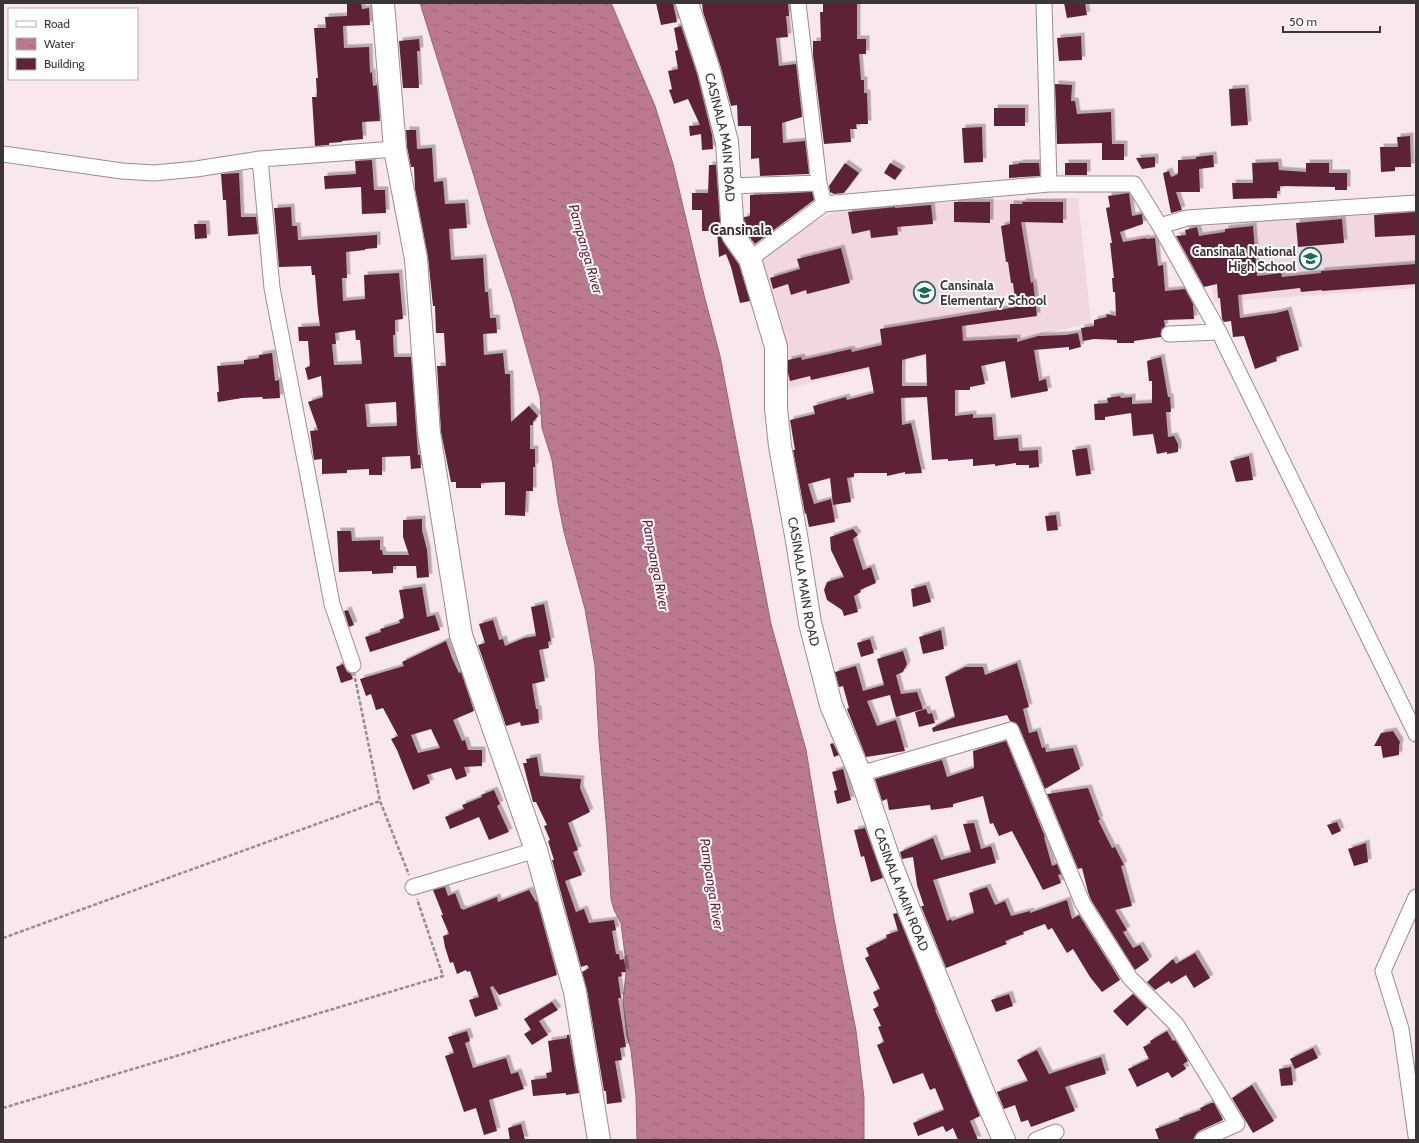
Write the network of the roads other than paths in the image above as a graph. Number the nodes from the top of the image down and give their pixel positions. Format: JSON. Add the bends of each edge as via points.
{"nodes":[{"id":1,"x":383,"y":3,"type":"edge"},
{"id":2,"x":687,"y":3,"type":"edge"},
{"id":3,"x":798,"y":3,"type":"edge"},
{"id":4,"x":1044,"y":3,"type":"edge"},
{"id":5,"x":395,"y":149,"type":"junction"},
{"id":6,"x":3,"y":154,"type":"edge"},
{"id":7,"x":260,"y":159,"type":"junction"},
{"id":8,"x":819,"y":183,"type":"junction"},
{"id":9,"x":1049,"y":184,"type":"junction"},
{"id":10,"x":730,"y":186,"type":"junction"},
{"id":11,"x":824,"y":204,"type":"junction"},
{"id":12,"x":1416,"y":204,"type":"edge"},
{"id":13,"x":1160,"y":226,"type":"junction"},
{"id":14,"x":750,"y":259,"type":"junction"},
{"id":15,"x":1219,"y":332,"type":"junction"},
{"id":16,"x":1169,"y":334,"type":"dead end"},
{"id":17,"x":353,"y":665,"type":"road end"},
{"id":18,"x":1416,"y":734,"type":"edge"},
{"id":19,"x":860,"y":774,"type":"junction"},
{"id":20,"x":536,"y":850,"type":"junction"},
{"id":21,"x":413,"y":887,"type":"road end"},
{"id":22,"x":1416,"y":897,"type":"edge"},
{"id":23,"x":1056,"y":1132,"type":"dead end"},
{"id":24,"x":1416,"y":1136,"type":"edge"},
{"id":25,"x":599,"y":1140,"type":"edge"},
{"id":26,"x":1004,"y":1140,"type":"edge"},
{"id":27,"x":1036,"y":1140,"type":"edge"},
{"id":28,"x":1202,"y":1140,"type":"edge"}],
"edges":[{"from":1,"to":5,"type":"street"},
{"from":2,"to":10,"type":"street","name":"CASINALA MAIN ROAD","via":[[709,71],[727,142]]},
{"from":3,"to":8,"type":"street"},
{"from":4,"to":9,"type":"street"},
{"from":5,"to":7,"type":"street"},
{"from":5,"to":20,"type":"street","via":[[416,259],[429,433],[461,635]]},
{"from":6,"to":7,"type":"street","via":[[122,171],[154,172],[196,169]]},
{"from":7,"to":17,"type":"street","via":[[272,288],[332,604]]},
{"from":8,"to":10,"type":"street"},
{"from":8,"to":11,"type":"street"},
{"from":9,"to":11,"type":"street"},
{"from":9,"to":13,"type":"street","via":[[1134,184]]},
{"from":10,"to":14,"type":"street","name":"CASINALA MAIN ROAD","via":[[733,234]]},
{"from":11,"to":14,"type":"street"},
{"from":12,"to":13,"type":"street","via":[[1187,218]]},
{"from":13,"to":15,"type":"street"},
{"from":14,"to":19,"type":"street","name":"CASINALA MAIN ROAD","via":[[776,347],[776,409],[780,446],[810,623],[831,705]]},
{"from":15,"to":16,"type":"street"},
{"from":15,"to":18,"type":"street"},
{"from":19,"to":26,"type":"street","name":"CASINALA MAIN ROAD","via":[[909,910]]},
{"from":19,"to":28,"type":"street","via":[[1010,730],[1083,904],[1130,978],[1176,1024],[1237,1124]]},
{"from":20,"to":21,"type":"street"},
{"from":20,"to":25,"type":"street","via":[[576,992]]},
{"from":22,"to":24,"type":"street","via":[[1383,971],[1401,1029]]},
{"from":23,"to":27,"type":"street"}]}
